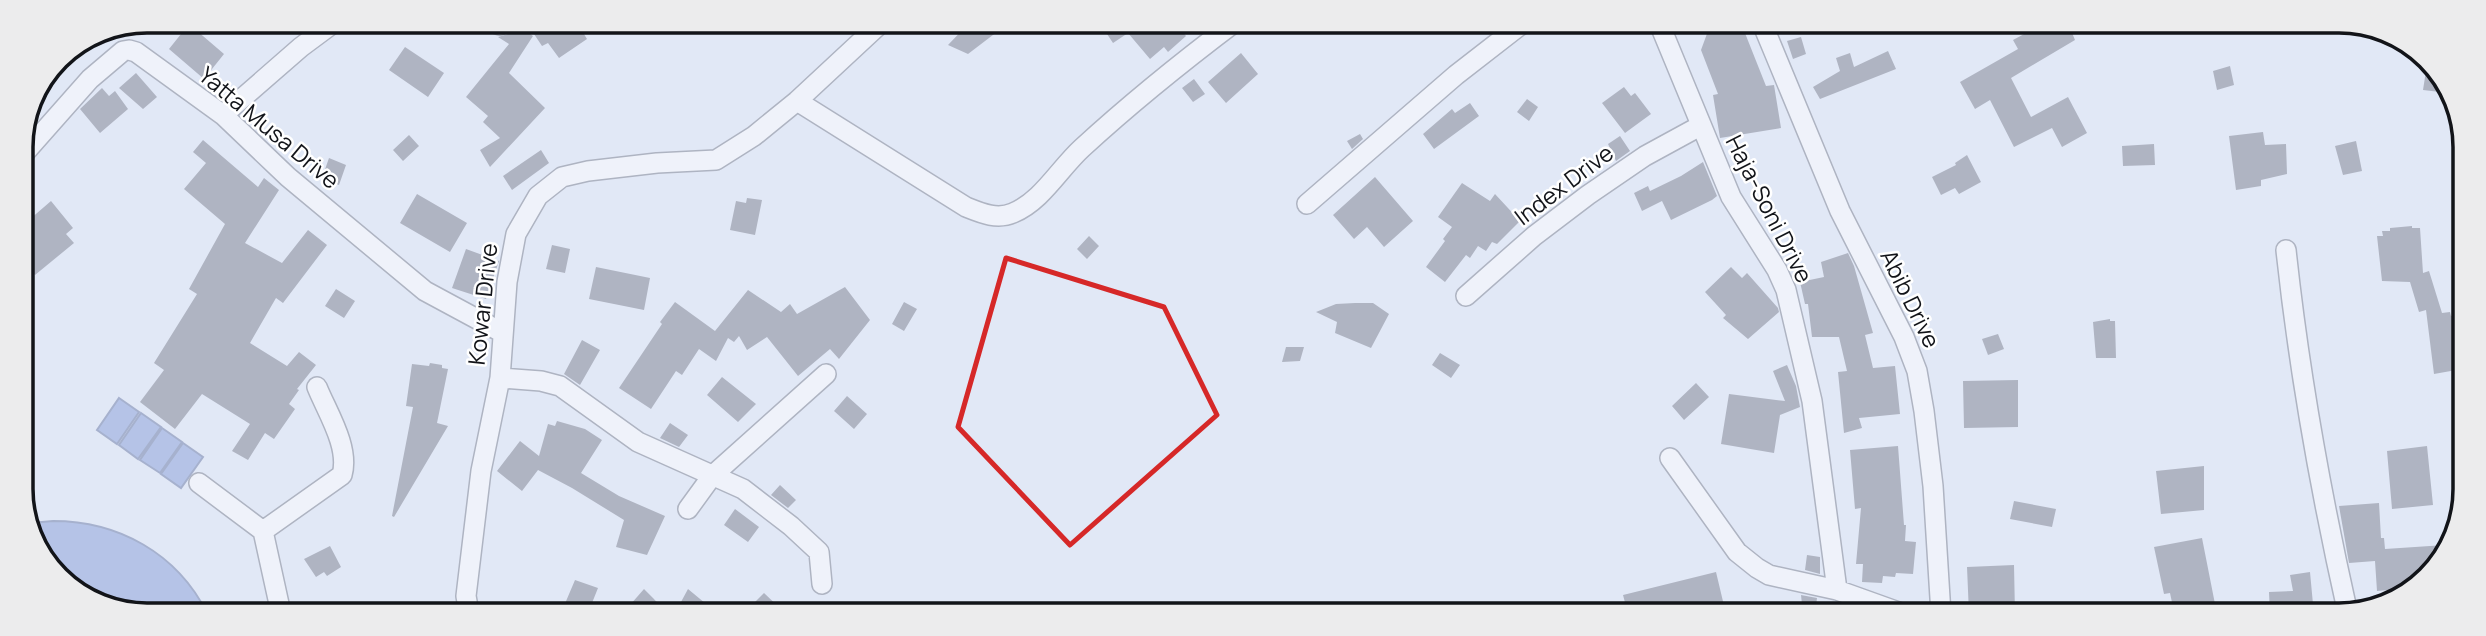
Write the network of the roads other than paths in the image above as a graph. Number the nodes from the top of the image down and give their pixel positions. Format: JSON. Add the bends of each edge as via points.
{"nodes":[{"id":1,"x":320,"y":33,"type":"edge"},
{"id":2,"x":865,"y":33,"type":"edge"},
{"id":3,"x":1220,"y":33,"type":"edge"},
{"id":4,"x":1510,"y":33,"type":"edge"},
{"id":5,"x":1663,"y":33,"type":"edge"},
{"id":6,"x":1766,"y":33,"type":"edge"},
{"id":7,"x":797,"y":101,"type":"junction"},
{"id":8,"x":223,"y":115,"type":"junction"},
{"id":9,"x":1700,"y":126,"type":"junction"},
{"id":10,"x":33,"y":143,"type":"edge"},
{"id":11,"x":1307,"y":204,"type":"dead end"},
{"id":12,"x":2286,"y":250,"type":"dead end"},
{"id":13,"x":1466,"y":296,"type":"dead end"},
{"id":14,"x":503,"y":333,"type":"junction"},
{"id":15,"x":826,"y":374,"type":"dead end"},
{"id":16,"x":500,"y":378,"type":"junction"},
{"id":17,"x":317,"y":387,"type":"dead end"},
{"id":18,"x":1670,"y":458,"type":"dead end"},
{"id":19,"x":712,"y":476,"type":"junction"},
{"id":20,"x":199,"y":483,"type":"dead end"},
{"id":21,"x":688,"y":509,"type":"dead end"},
{"id":22,"x":263,"y":531,"type":"junction"},
{"id":23,"x":822,"y":584,"type":"dead end"},
{"id":24,"x":1837,"y":590,"type":"junction"},
{"id":25,"x":279,"y":603,"type":"edge"},
{"id":26,"x":467,"y":603,"type":"edge"},
{"id":27,"x":1873,"y":603,"type":"edge"},
{"id":28,"x":1940,"y":603,"type":"edge"},
{"id":29,"x":2346,"y":603,"type":"edge"}],
"edges":[{"from":1,"to":8,"type":"street"},
{"from":2,"to":7,"type":"street","name":"Kowar Drive"},
{"from":3,"to":7,"type":"street","via":[[1153,84],[1080,150],[1032,202],[1011,214],[988,216],[966,207]]},
{"from":4,"to":11,"type":"street"},
{"from":5,"to":9,"type":"street","name":"Haja-Soni Drive"},
{"from":6,"to":28,"type":"street","name":"Abib Drive","via":[[1840,211],[1917,371],[1933,486]]},
{"from":7,"to":14,"type":"street","name":"Kowar Drive","via":[[716,160],[562,177],[538,196],[516,234]]},
{"from":8,"to":10,"type":"street","name":"Yatta Musa Drive","via":[[129,50],[90,79]]},
{"from":8,"to":14,"type":"street","name":"Yatta Musa Drive","via":[[288,177],[425,291]]},
{"from":9,"to":13,"type":"street","name":"Index Drive","via":[[1588,195]]},
{"from":9,"to":24,"type":"street","name":"Haja-Soni Drive","via":[[1731,197],[1786,290],[1812,401]]},
{"from":12,"to":29,"type":"street","via":[[2293,320]]},
{"from":14,"to":16,"type":"street","name":"Kowar Drive"},
{"from":15,"to":19,"type":"street"},
{"from":16,"to":19,"type":"street","via":[[560,386],[638,442]]},
{"from":16,"to":26,"type":"street","name":"Kowar Drive","via":[[481,471]]},
{"from":17,"to":22,"type":"street","via":[[338,436],[342,475]]},
{"from":18,"to":24,"type":"street","via":[[1746,561],[1769,575]]},
{"from":19,"to":21,"type":"street"},
{"from":19,"to":23,"type":"street","via":[[743,489],[819,552]]},
{"from":20,"to":22,"type":"street"},
{"from":22,"to":25,"type":"street"},
{"from":24,"to":27,"type":"street"}]}
